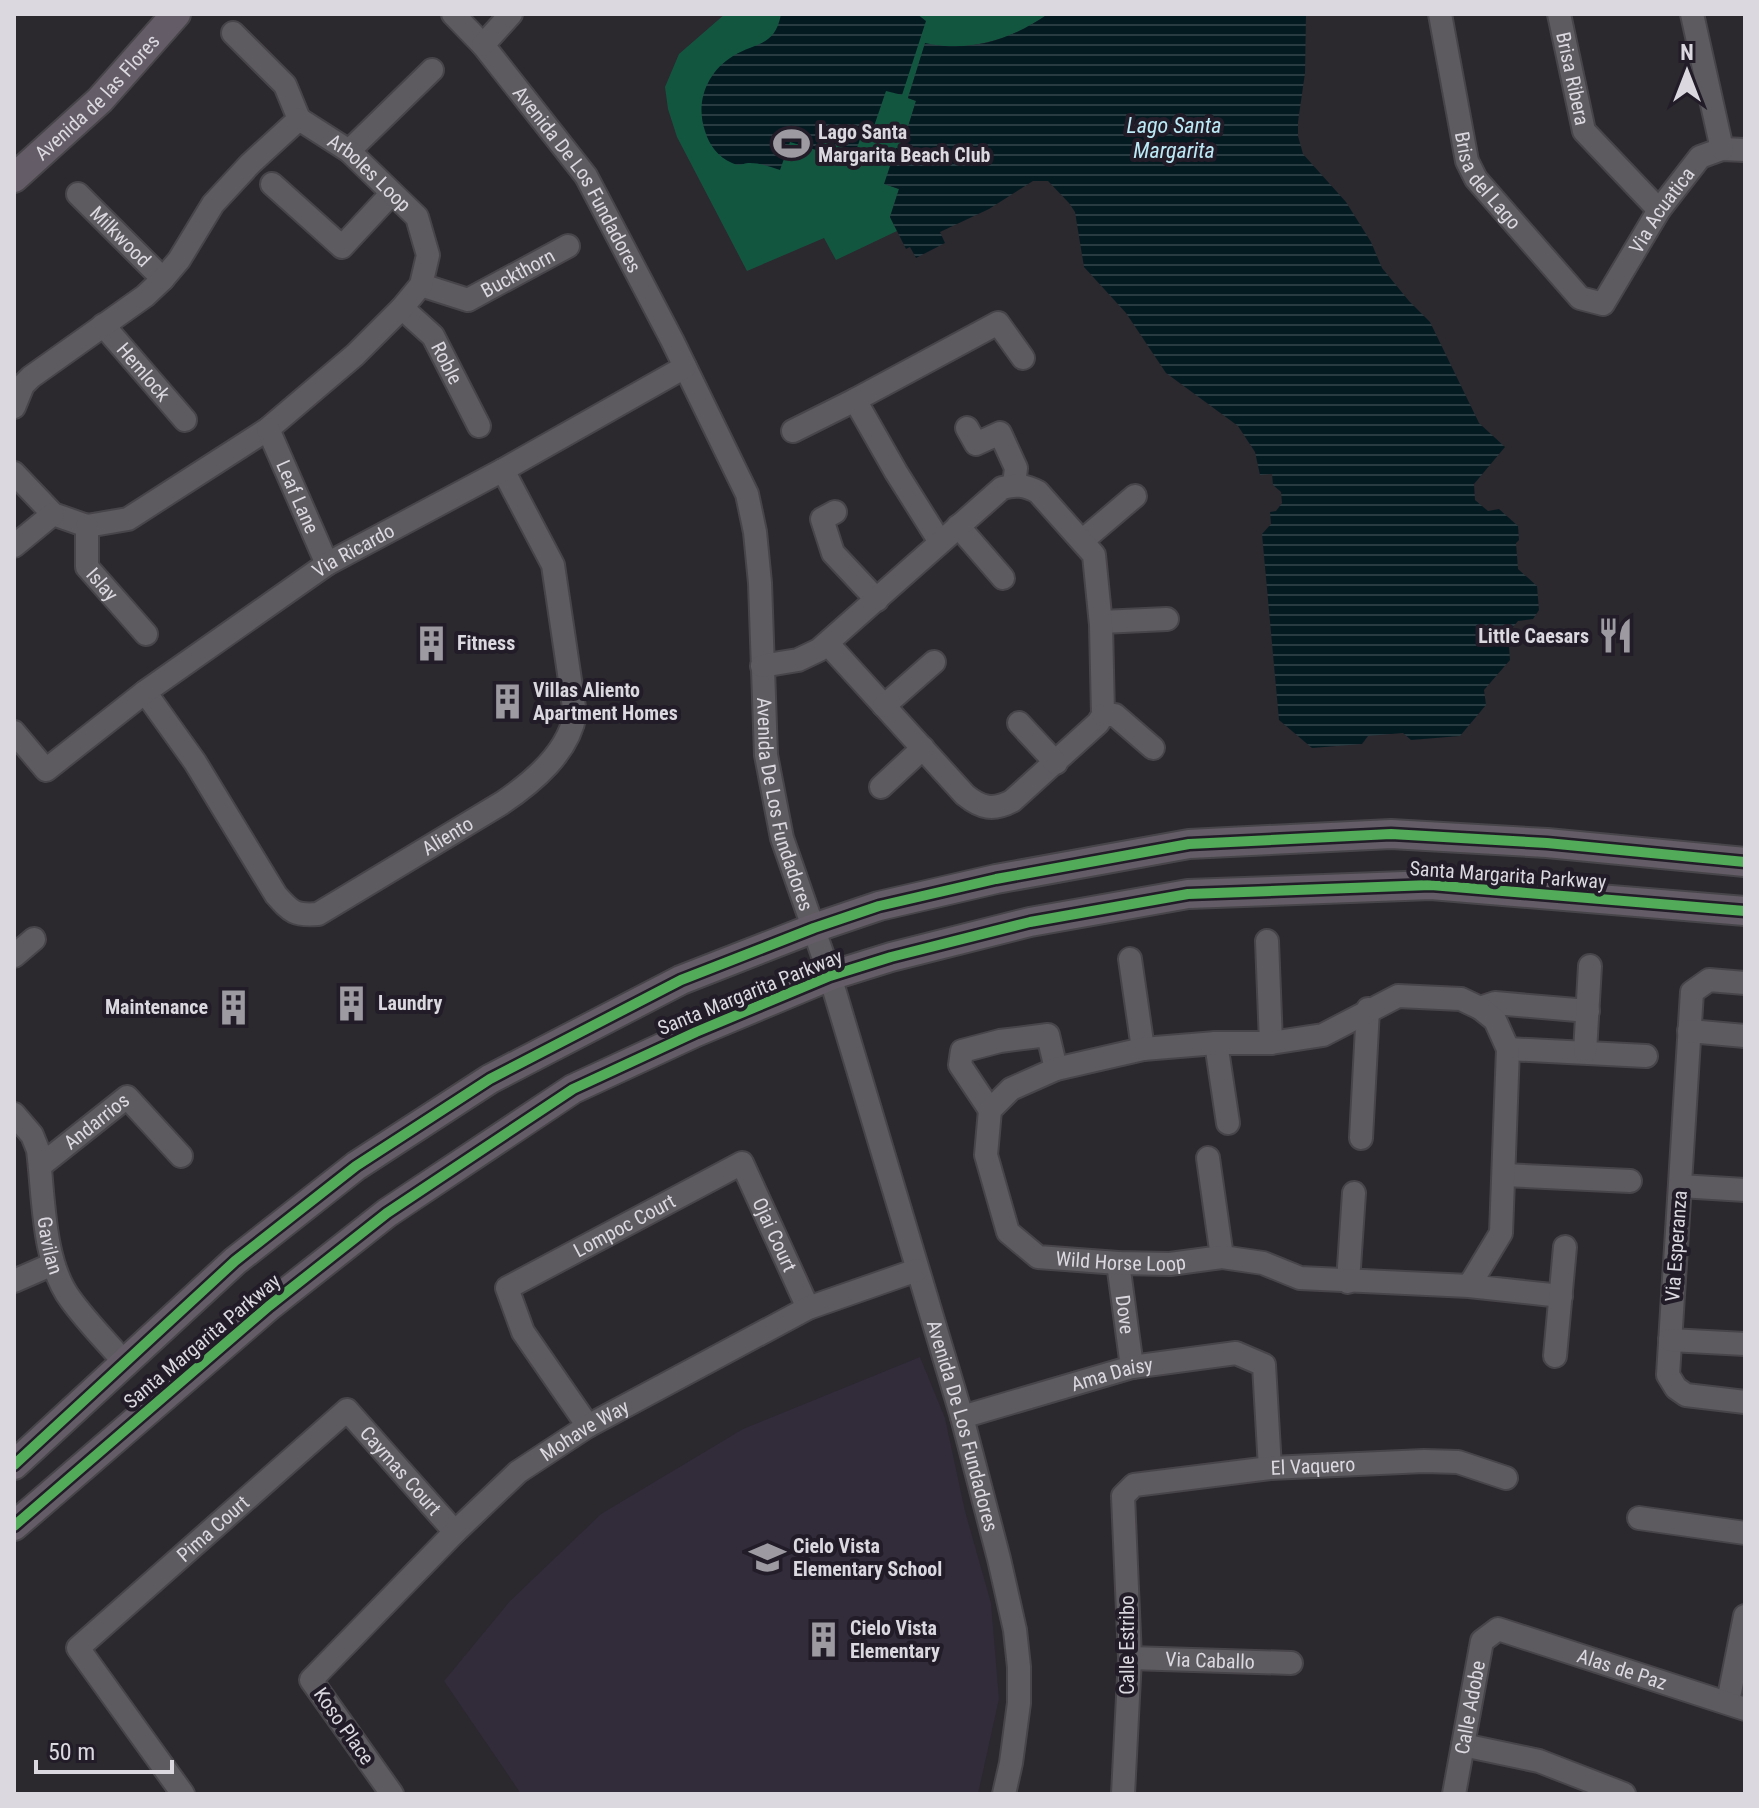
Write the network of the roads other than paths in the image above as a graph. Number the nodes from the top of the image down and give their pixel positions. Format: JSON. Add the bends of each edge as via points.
{"nodes":[{"id":1,"x":176,"y":14,"type":"edge"},
{"id":2,"x":453,"y":14,"type":"edge"},
{"id":3,"x":511,"y":14,"type":"edge"},
{"id":4,"x":1440,"y":14,"type":"edge"},
{"id":5,"x":1559,"y":14,"type":"edge"},
{"id":6,"x":1692,"y":14,"type":"edge"},
{"id":7,"x":233,"y":33,"type":"dead end"},
{"id":8,"x":483,"y":45,"type":"junction"},
{"id":9,"x":432,"y":70,"type":"dead end"},
{"id":10,"x":299,"y":119,"type":"junction"},
{"id":11,"x":1722,"y":149,"type":"junction"},
{"id":12,"x":1745,"y":150,"type":"edge"},
{"id":13,"x":349,"y":151,"type":"junction"},
{"id":14,"x":14,"y":178,"type":"edge"},
{"id":15,"x":272,"y":184,"type":"dead end"},
{"id":16,"x":392,"y":193,"type":"junction"},
{"id":17,"x":78,"y":194,"type":"dead end"},
{"id":18,"x":1659,"y":210,"type":"junction"},
{"id":19,"x":568,"y":246,"type":"dead end"},
{"id":20,"x":163,"y":279,"type":"junction"},
{"id":21,"x":421,"y":285,"type":"junction"},
{"id":22,"x":1603,"y":304,"type":"joint"},
{"id":23,"x":402,"y":308,"type":"junction"},
{"id":24,"x":103,"y":325,"type":"junction"},
{"id":25,"x":1023,"y":358,"type":"dead end"},
{"id":26,"x":685,"y":367,"type":"junction"},
{"id":27,"x":855,"y":400,"type":"junction"},
{"id":28,"x":14,"y":407,"type":"edge"},
{"id":29,"x":185,"y":420,"type":"dead end"},
{"id":30,"x":479,"y":426,"type":"dead end"},
{"id":31,"x":967,"y":428,"type":"dead end"},
{"id":32,"x":268,"y":429,"type":"junction"},
{"id":33,"x":793,"y":431,"type":"dead end"},
{"id":34,"x":503,"y":470,"type":"junction"},
{"id":35,"x":14,"y":473,"type":"edge"},
{"id":36,"x":1014,"y":485,"type":"junction"},
{"id":37,"x":1135,"y":496,"type":"dead end"},
{"id":38,"x":835,"y":512,"type":"dead end"},
{"id":39,"x":53,"y":514,"type":"junction"},
{"id":40,"x":87,"y":526,"type":"junction"},
{"id":41,"x":958,"y":526,"type":"junction"},
{"id":42,"x":1082,"y":541,"type":"junction"},
{"id":43,"x":940,"y":542,"type":"junction"},
{"id":44,"x":14,"y":546,"type":"edge"},
{"id":45,"x":327,"y":564,"type":"junction"},
{"id":46,"x":1003,"y":578,"type":"dead end"},
{"id":47,"x":877,"y":600,"type":"junction"},
{"id":48,"x":1167,"y":619,"type":"dead end"},
{"id":49,"x":1101,"y":622,"type":"junction"},
{"id":50,"x":146,"y":634,"type":"dead end"},
{"id":51,"x":828,"y":644,"type":"junction"},
{"id":52,"x":934,"y":662,"type":"dead end"},
{"id":53,"x":762,"y":666,"type":"junction"},
{"id":54,"x":145,"y":692,"type":"junction"},
{"id":55,"x":884,"y":706,"type":"junction"},
{"id":56,"x":1103,"y":715,"type":"junction"},
{"id":57,"x":1019,"y":723,"type":"dead end"},
{"id":58,"x":14,"y":732,"type":"edge"},
{"id":59,"x":923,"y":748,"type":"junction"},
{"id":60,"x":1153,"y":748,"type":"dead end"},
{"id":61,"x":1056,"y":763,"type":"junction"},
{"id":62,"x":881,"y":787,"type":"dead end"},
{"id":63,"x":1745,"y":862,"type":"edge"},
{"id":64,"x":1745,"y":911,"type":"edge"},
{"id":65,"x":814,"y":928,"type":"junction"},
{"id":66,"x":34,"y":939,"type":"dead end"},
{"id":67,"x":1267,"y":941,"type":"dead end"},
{"id":68,"x":14,"y":956,"type":"edge"},
{"id":69,"x":1130,"y":959,"type":"dead end"},
{"id":70,"x":1590,"y":966,"type":"dead end"},
{"id":71,"x":830,"y":976,"type":"junction"},
{"id":72,"x":1745,"y":983,"type":"edge"},
{"id":73,"x":1480,"y":1008,"type":"junction"},
{"id":74,"x":1368,"y":1009,"type":"junction"},
{"id":75,"x":1588,"y":1011,"type":"junction"},
{"id":76,"x":1689,"y":1031,"type":"junction"},
{"id":77,"x":1745,"y":1036,"type":"edge"},
{"id":78,"x":1216,"y":1043,"type":"junction"},
{"id":79,"x":1271,"y":1043,"type":"junction"},
{"id":80,"x":1143,"y":1049,"type":"junction"},
{"id":81,"x":1508,"y":1049,"type":"junction"},
{"id":82,"x":1585,"y":1052,"type":"junction"},
{"id":83,"x":1646,"y":1056,"type":"dead end"},
{"id":84,"x":1056,"y":1069,"type":"junction"},
{"id":85,"x":990,"y":1110,"type":"junction"},
{"id":86,"x":14,"y":1114,"type":"edge"},
{"id":87,"x":1228,"y":1123,"type":"dead end"},
{"id":88,"x":1361,"y":1138,"type":"dead end"},
{"id":89,"x":181,"y":1156,"type":"dead end"},
{"id":90,"x":1208,"y":1158,"type":"dead end"},
{"id":91,"x":742,"y":1163,"type":"joint"},
{"id":92,"x":40,"y":1166,"type":"junction"},
{"id":93,"x":1504,"y":1175,"type":"junction"},
{"id":94,"x":1630,"y":1181,"type":"dead end"},
{"id":95,"x":1680,"y":1186,"type":"junction"},
{"id":96,"x":1745,"y":1190,"type":"edge"},
{"id":97,"x":1354,"y":1193,"type":"dead end"},
{"id":98,"x":1565,"y":1247,"type":"dead end"},
{"id":99,"x":1222,"y":1257,"type":"junction"},
{"id":100,"x":1118,"y":1263,"type":"junction"},
{"id":101,"x":53,"y":1264,"type":"junction"},
{"id":102,"x":917,"y":1270,"type":"junction"},
{"id":103,"x":14,"y":1281,"type":"edge"},
{"id":104,"x":1348,"y":1282,"type":"junction"},
{"id":105,"x":1469,"y":1286,"type":"junction"},
{"id":106,"x":1561,"y":1296,"type":"junction"},
{"id":107,"x":808,"y":1308,"type":"junction"},
{"id":108,"x":1670,"y":1340,"type":"junction"},
{"id":109,"x":1745,"y":1344,"type":"edge"},
{"id":110,"x":1555,"y":1356,"type":"dead end"},
{"id":111,"x":124,"y":1362,"type":"junction"},
{"id":112,"x":1132,"y":1367,"type":"junction"},
{"id":113,"x":1745,"y":1402,"type":"edge"},
{"id":114,"x":347,"y":1410,"type":"joint"},
{"id":115,"x":962,"y":1417,"type":"junction"},
{"id":116,"x":588,"y":1426,"type":"junction"},
{"id":117,"x":14,"y":1465,"type":"edge"},
{"id":118,"x":1270,"y":1468,"type":"junction"},
{"id":119,"x":1506,"y":1478,"type":"dead end"},
{"id":120,"x":1123,"y":1496,"type":"joint"},
{"id":121,"x":1639,"y":1518,"type":"dead end"},
{"id":122,"x":14,"y":1526,"type":"edge"},
{"id":123,"x":455,"y":1532,"type":"junction"},
{"id":124,"x":1745,"y":1533,"type":"edge"},
{"id":125,"x":1745,"y":1616,"type":"edge"},
{"id":126,"x":1498,"y":1629,"type":"joint"},
{"id":127,"x":1130,"y":1658,"type":"junction"},
{"id":128,"x":1291,"y":1663,"type":"dead end"},
{"id":129,"x":311,"y":1680,"type":"joint"},
{"id":130,"x":1736,"y":1706,"type":"edge"},
{"id":131,"x":1463,"y":1745,"type":"junction"},
{"id":132,"x":183,"y":1794,"type":"edge"},
{"id":133,"x":392,"y":1794,"type":"edge"},
{"id":134,"x":1004,"y":1794,"type":"edge"},
{"id":135,"x":1123,"y":1794,"type":"edge"},
{"id":136,"x":1454,"y":1794,"type":"edge"},
{"id":137,"x":1624,"y":1794,"type":"edge"}],
"edges":[{"from":1,"to":14,"type":"main road","name":"Avenida de las Flores","via":[[100,100]]},
{"from":2,"to":8,"type":"street","name":"Avenida De Los Fundadores"},
{"from":3,"to":8,"type":"street"},
{"from":4,"to":22,"type":"street","name":"Brisa del Lago","via":[[1467,161],[1476,179],[1580,298]]},
{"from":5,"to":18,"type":"street","name":"Brisa Ribera","via":[[1584,131]]},
{"from":6,"to":11,"type":"street"},
{"from":7,"to":10,"type":"street","via":[[285,85]]},
{"from":8,"to":26,"type":"street","name":"Avenida De Los Fundadores","via":[[586,176]]},
{"from":9,"to":13,"type":"street"},
{"from":10,"to":13,"type":"street","name":"Arboles Loop"},
{"from":10,"to":20,"type":"street","via":[[213,204]]},
{"from":11,"to":12,"type":"street"},
{"from":11,"to":18,"type":"street","name":"Via Acuatica","via":[[1700,157]]},
{"from":13,"to":16,"type":"street","name":"Arboles Loop"},
{"from":15,"to":16,"type":"street","via":[[342,247]]},
{"from":16,"to":21,"type":"street","name":"Arboles Loop","via":[[417,217],[428,255]]},
{"from":17,"to":20,"type":"street","name":"Milkwood"},
{"from":18,"to":22,"type":"street","name":"Via Acuatica"},
{"from":19,"to":21,"type":"street","name":"Buckthorn","via":[[468,300]]},
{"from":20,"to":24,"type":"street"},
{"from":21,"to":23,"type":"street"},
{"from":23,"to":30,"type":"street","name":"Roble","via":[[433,336]]},
{"from":23,"to":32,"type":"street"},
{"from":24,"to":28,"type":"street","via":[[31,377]]},
{"from":24,"to":29,"type":"street","name":"Hemlock"},
{"from":25,"to":27,"type":"street","via":[[998,323]]},
{"from":26,"to":34,"type":"street","name":"Via Ricardo"},
{"from":26,"to":53,"type":"street","name":"Avenida De Los Fundadores","via":[[737,470],[752,514]]},
{"from":27,"to":33,"type":"street"},
{"from":27,"to":43,"type":"street"},
{"from":31,"to":36,"type":"street","via":[[976,444],[1000,433],[1016,468]]},
{"from":32,"to":40,"type":"street","via":[[128,519]]},
{"from":32,"to":45,"type":"street","name":"Leaf Lane"},
{"from":34,"to":45,"type":"street","name":"Via Ricardo"},
{"from":34,"to":54,"type":"street","name":"Aliento","via":[[553,565],[575,714],[573,729],[530,785],[502,803],[318,914],[291,912]]},
{"from":35,"to":39,"type":"street"},
{"from":36,"to":41,"type":"street","via":[[1002,488]]},
{"from":36,"to":42,"type":"street","via":[[1038,492]]},
{"from":37,"to":42,"type":"street"},
{"from":38,"to":47,"type":"street","via":[[822,519],[833,553]]},
{"from":39,"to":40,"type":"street"},
{"from":39,"to":44,"type":"street"},
{"from":40,"to":50,"type":"street","name":"Islay","via":[[87,567]]},
{"from":41,"to":43,"type":"street"},
{"from":41,"to":46,"type":"street"},
{"from":42,"to":49,"type":"street","via":[[1094,555]]},
{"from":43,"to":47,"type":"street"},
{"from":45,"to":54,"type":"street","name":"Via Ricardo"},
{"from":47,"to":51,"type":"street"},
{"from":48,"to":49,"type":"street"},
{"from":49,"to":56,"type":"street"},
{"from":51,"to":53,"type":"street","via":[[798,660]]},
{"from":51,"to":55,"type":"street"},
{"from":52,"to":55,"type":"street"},
{"from":53,"to":65,"type":"street","name":"Avenida De Los Fundadores","via":[[769,776],[782,838]]},
{"from":54,"to":58,"type":"street","name":"Via Ricardo","via":[[46,770]]},
{"from":55,"to":59,"type":"street"},
{"from":56,"to":60,"type":"street","via":[[1115,715]]},
{"from":56,"to":61,"type":"street"},
{"from":57,"to":61,"type":"street"},
{"from":59,"to":61,"type":"street","via":[[965,795],[987,808],[1012,801]]},
{"from":59,"to":62,"type":"street"},
{"from":63,"to":65,"type":"main road","name":"Santa Margarita Parkway","via":[[1391,834],[1189,844],[996,879],[879,906]]},
{"from":64,"to":71,"type":"main road","name":"Santa Margarita Parkway","via":[[1431,885],[1188,894],[1030,922]]},
{"from":65,"to":71,"type":"street","name":"Avenida De Los Fundadores"},
{"from":65,"to":111,"type":"main road","name":"Santa Margarita Parkway","via":[[681,980],[490,1079],[356,1166],[235,1261]]},
{"from":66,"to":68,"type":"street"},
{"from":67,"to":79,"type":"street"},
{"from":69,"to":80,"type":"street"},
{"from":70,"to":75,"type":"street"},
{"from":71,"to":102,"type":"street","name":"Avenida De Los Fundadores"},
{"from":71,"to":122,"type":"main road","name":"Santa Margarita Parkway","via":[[573,1089],[387,1213],[269,1306]]},
{"from":72,"to":76,"type":"street","name":"Via Esperanza","via":[[1709,980],[1692,992]]},
{"from":73,"to":74,"type":"street","via":[[1461,999],[1398,996]]},
{"from":73,"to":75,"type":"street","via":[[1495,1003]]},
{"from":73,"to":81,"type":"street","via":[[1495,1020]]},
{"from":74,"to":79,"type":"street","via":[[1323,1035]]},
{"from":74,"to":88,"type":"street"},
{"from":75,"to":82,"type":"street"},
{"from":76,"to":77,"type":"street"},
{"from":76,"to":95,"type":"street","name":"Via Esperanza"},
{"from":78,"to":79,"type":"street"},
{"from":78,"to":80,"type":"street"},
{"from":78,"to":87,"type":"street"},
{"from":80,"to":84,"type":"street"},
{"from":81,"to":82,"type":"street"},
{"from":81,"to":93,"type":"street"},
{"from":82,"to":83,"type":"street"},
{"from":84,"to":85,"type":"street","via":[[1011,1089]]},
{"from":84,"to":85,"type":"street","via":[[1048,1035],[962,1051],[960,1065]]},
{"from":85,"to":100,"type":"street","name":"Wild Horse Loop","via":[[986,1155],[1008,1232],[1038,1257]]},
{"from":86,"to":92,"type":"street","name":"Gavilan","via":[[32,1135]]},
{"from":89,"to":92,"type":"street","name":"Andarrios","via":[[127,1097]]},
{"from":90,"to":99,"type":"street"},
{"from":91,"to":107,"type":"street","name":"Ojai Court"},
{"from":91,"to":116,"type":"street","name":"Lompoc Court","via":[[507,1288],[523,1332]]},
{"from":92,"to":101,"type":"street","name":"Gavilan"},
{"from":93,"to":94,"type":"street"},
{"from":93,"to":105,"type":"street","via":[[1501,1233]]},
{"from":95,"to":96,"type":"street"},
{"from":95,"to":108,"type":"street","name":"Via Esperanza"},
{"from":97,"to":104,"type":"street"},
{"from":98,"to":106,"type":"street"},
{"from":99,"to":100,"type":"street","name":"Wild Horse Loop"},
{"from":99,"to":104,"type":"street","name":"Wild Horse Loop","via":[[1263,1263],[1300,1278]]},
{"from":100,"to":112,"type":"street","name":"Dove"},
{"from":101,"to":103,"type":"street"},
{"from":101,"to":111,"type":"street","name":"Gavilan","via":[[70,1299]]},
{"from":102,"to":107,"type":"street","name":"Mohave Way"},
{"from":102,"to":115,"type":"street","name":"Avenida De Los Fundadores"},
{"from":104,"to":105,"type":"street","name":"Wild Horse Loop"},
{"from":105,"to":106,"type":"street","name":"Wild Horse Loop"},
{"from":106,"to":110,"type":"street"},
{"from":107,"to":116,"type":"street","name":"Mohave Way"},
{"from":108,"to":109,"type":"street"},
{"from":108,"to":113,"type":"street","name":"Via Esperanza","via":[[1668,1375],[1676,1388],[1686,1395]]},
{"from":111,"to":117,"type":"main road","name":"Santa Margarita Parkway"},
{"from":112,"to":115,"type":"street","name":"Ama Daisy"},
{"from":112,"to":118,"type":"street","name":"Ama Daisy","via":[[1236,1353],[1264,1365]]},
{"from":114,"to":123,"type":"street","name":"Caymas Court"},
{"from":114,"to":132,"type":"street","name":"Pima Court","via":[[78,1648]]},
{"from":115,"to":134,"type":"street","name":"Avenida De Los Fundadores","via":[[1015,1630],[1019,1703]]},
{"from":116,"to":123,"type":"street","name":"Mohave Way","via":[[518,1472]]},
{"from":118,"to":119,"type":"street","name":"El Vaquero","via":[[1458,1462]]},
{"from":118,"to":120,"type":"street","name":"El Vaquero","via":[[1134,1485]]},
{"from":120,"to":127,"type":"street","name":"Calle Estribo"},
{"from":121,"to":124,"type":"street"},
{"from":123,"to":129,"type":"street","name":"Mohave Way"},
{"from":125,"to":130,"type":"street"},
{"from":126,"to":130,"type":"street","name":"Alas de Paz"},
{"from":126,"to":131,"type":"street","name":"Calle Adobe","via":[[1482,1641]]},
{"from":127,"to":128,"type":"street","name":"Via Caballo"},
{"from":127,"to":135,"type":"street","name":"Calle Estribo"},
{"from":129,"to":133,"type":"street","name":"Koso Place"},
{"from":131,"to":136,"type":"street","name":"Calle Adobe"},
{"from":131,"to":137,"type":"street","via":[[1539,1761]]}]}
